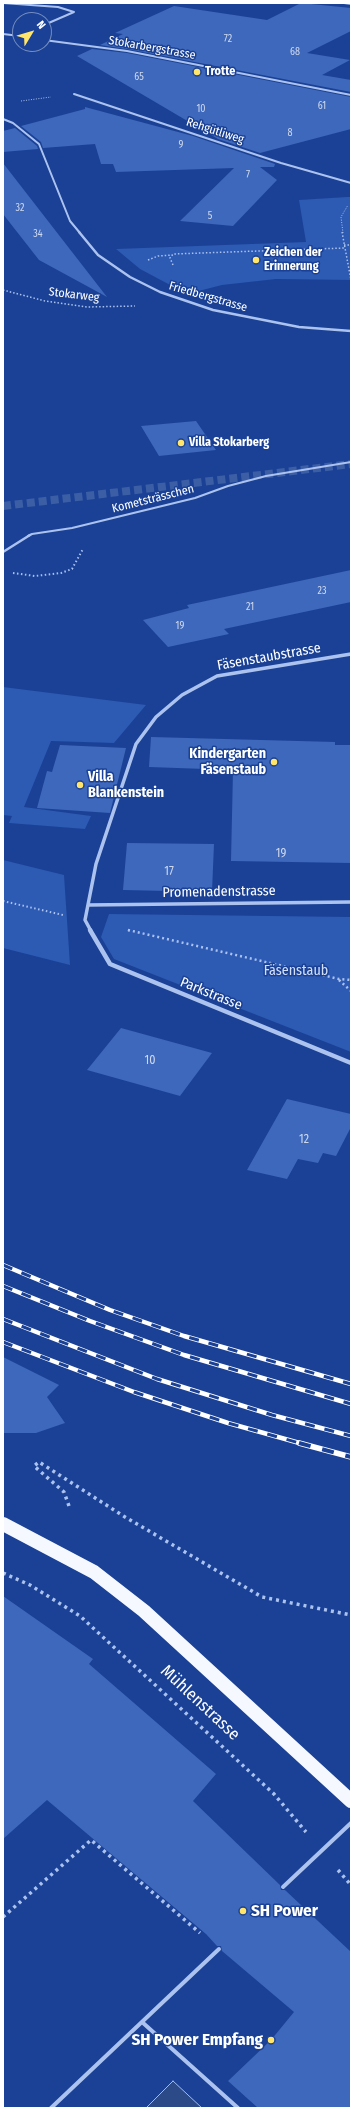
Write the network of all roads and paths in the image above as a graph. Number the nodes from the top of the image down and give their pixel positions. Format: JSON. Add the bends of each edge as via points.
{"nodes":[{"id":1,"x":3,"y":3,"type":"edge"},
{"id":2,"x":344,"y":3,"type":"edge"},
{"id":3,"x":351,"y":4,"type":"edge"},
{"id":4,"x":52,"y":22,"type":"edge"},
{"id":5,"x":52,"y":41,"type":"edge"},
{"id":6,"x":74,"y":94,"type":"joint"},
{"id":7,"x":351,"y":95,"type":"edge"},
{"id":8,"x":19,"y":101,"type":"dead end"},
{"id":9,"x":3,"y":119,"type":"edge"},
{"id":10,"x":351,"y":183,"type":"edge"},
{"id":11,"x":351,"y":200,"type":"edge"},
{"id":12,"x":344,"y":245,"type":"junction"},
{"id":13,"x":351,"y":245,"type":"edge"},
{"id":14,"x":344,"y":248,"type":"junction"},
{"id":15,"x":173,"y":265,"type":"dead end"},
{"id":16,"x":351,"y":280,"type":"edge"},
{"id":17,"x":3,"y":290,"type":"edge"},
{"id":18,"x":139,"y":305,"type":"dead end"},
{"id":19,"x":351,"y":331,"type":"edge"},
{"id":20,"x":351,"y":462,"type":"edge"},
{"id":21,"x":72,"y":528,"type":"junction"},
{"id":22,"x":3,"y":552,"type":"edge"},
{"id":23,"x":10,"y":573,"type":"dead end"},
{"id":24,"x":351,"y":654,"type":"edge"},
{"id":25,"x":3,"y":901,"type":"edge"},
{"id":26,"x":351,"y":902,"type":"edge"},
{"id":27,"x":88,"y":905,"type":"junction"},
{"id":28,"x":85,"y":920,"type":"junction"},
{"id":29,"x":339,"y":979,"type":"junction"},
{"id":30,"x":351,"y":980,"type":"edge"},
{"id":31,"x":351,"y":991,"type":"edge"},
{"id":32,"x":351,"y":1063,"type":"edge"},
{"id":33,"x":69,"y":1506,"type":"dead end"},
{"id":34,"x":3,"y":1524,"type":"edge"},
{"id":35,"x":3,"y":1573,"type":"edge"},
{"id":36,"x":351,"y":1615,"type":"edge"},
{"id":37,"x":351,"y":1801,"type":"edge"},
{"id":38,"x":351,"y":1823,"type":"edge"},
{"id":39,"x":321,"y":1851,"type":"junction"},
{"id":40,"x":351,"y":1885,"type":"edge"},
{"id":41,"x":283,"y":1887,"type":"dead end"},
{"id":42,"x":3,"y":1917,"type":"edge"},
{"id":43,"x":219,"y":1949,"type":"joint"},
{"id":44,"x":142,"y":2022,"type":"junction"},
{"id":45,"x":51,"y":2108,"type":"edge"},
{"id":46,"x":238,"y":2108,"type":"edge"}],
"edges":[{"from":1,"to":4,"type":"street","via":[[58,7],[74,12]]},
{"from":2,"to":3,"type":"street"},
{"from":5,"to":7,"type":"street","name":"Stokarbergstrasse","via":[[133,53]]},
{"from":6,"to":8,"type":"path"},
{"from":6,"to":10,"type":"street","name":"Rehgütliweg","via":[[281,163]]},
{"from":9,"to":19,"type":"street","name":"Friedbergstrasse","via":[[13,123],[39,144],[70,221],[98,255],[130,277],[160,292],[214,310],[299,327]]},
{"from":11,"to":12,"type":"path","via":[[341,217]]},
{"from":12,"to":13,"type":"path"},
{"from":12,"to":14,"type":"path"},
{"from":14,"to":15,"type":"path","via":[[173,254],[170,258]]},
{"from":14,"to":16,"type":"path"},
{"from":17,"to":18,"type":"path","name":"Stokarweg","via":[[45,301],[87,307]]},
{"from":20,"to":21,"type":"lane","name":"Kometsträsschen","via":[[266,476],[195,498]]},
{"from":21,"to":22,"type":"lane","name":"Kometsträsschen","via":[[32,534]]},
{"from":21,"to":23,"type":"path","via":[[83,549],[72,569],[35,576]]},
{"from":24,"to":27,"type":"street","name":"Fäsenstaubstrasse","via":[[216,676],[182,695],[156,717],[136,744],[96,864]]},
{"from":25,"to":28,"type":"path"},
{"from":26,"to":27,"type":"street","name":"Promenadenstrasse"},
{"from":27,"to":28,"type":"street","name":"Fäsenstaubstrasse"},
{"from":28,"to":29,"type":"path"},
{"from":28,"to":32,"type":"street","name":"Parkstrasse","via":[[110,964]]},
{"from":29,"to":30,"type":"path"},
{"from":29,"to":31,"type":"path"},
{"from":33,"to":36,"type":"path","via":[[64,1492],[34,1466],[39,1462],[125,1517],[262,1597]]},
{"from":34,"to":37,"type":"main road","name":"Mühlenstrasse","via":[[94,1572],[144,1611]]},
{"from":35,"to":39,"type":"path","name":"Mühlenstrasse","via":[[30,1585],[80,1616],[274,1794]]},
{"from":38,"to":39,"type":"lane"},
{"from":39,"to":40,"type":"path","name":"Mühlenstrasse"},
{"from":39,"to":41,"type":"lane"},
{"from":42,"to":43,"type":"path","via":[[91,1840]]},
{"from":43,"to":44,"type":"lane"},
{"from":44,"to":45,"type":"lane"},
{"from":44,"to":46,"type":"lane"}]}
